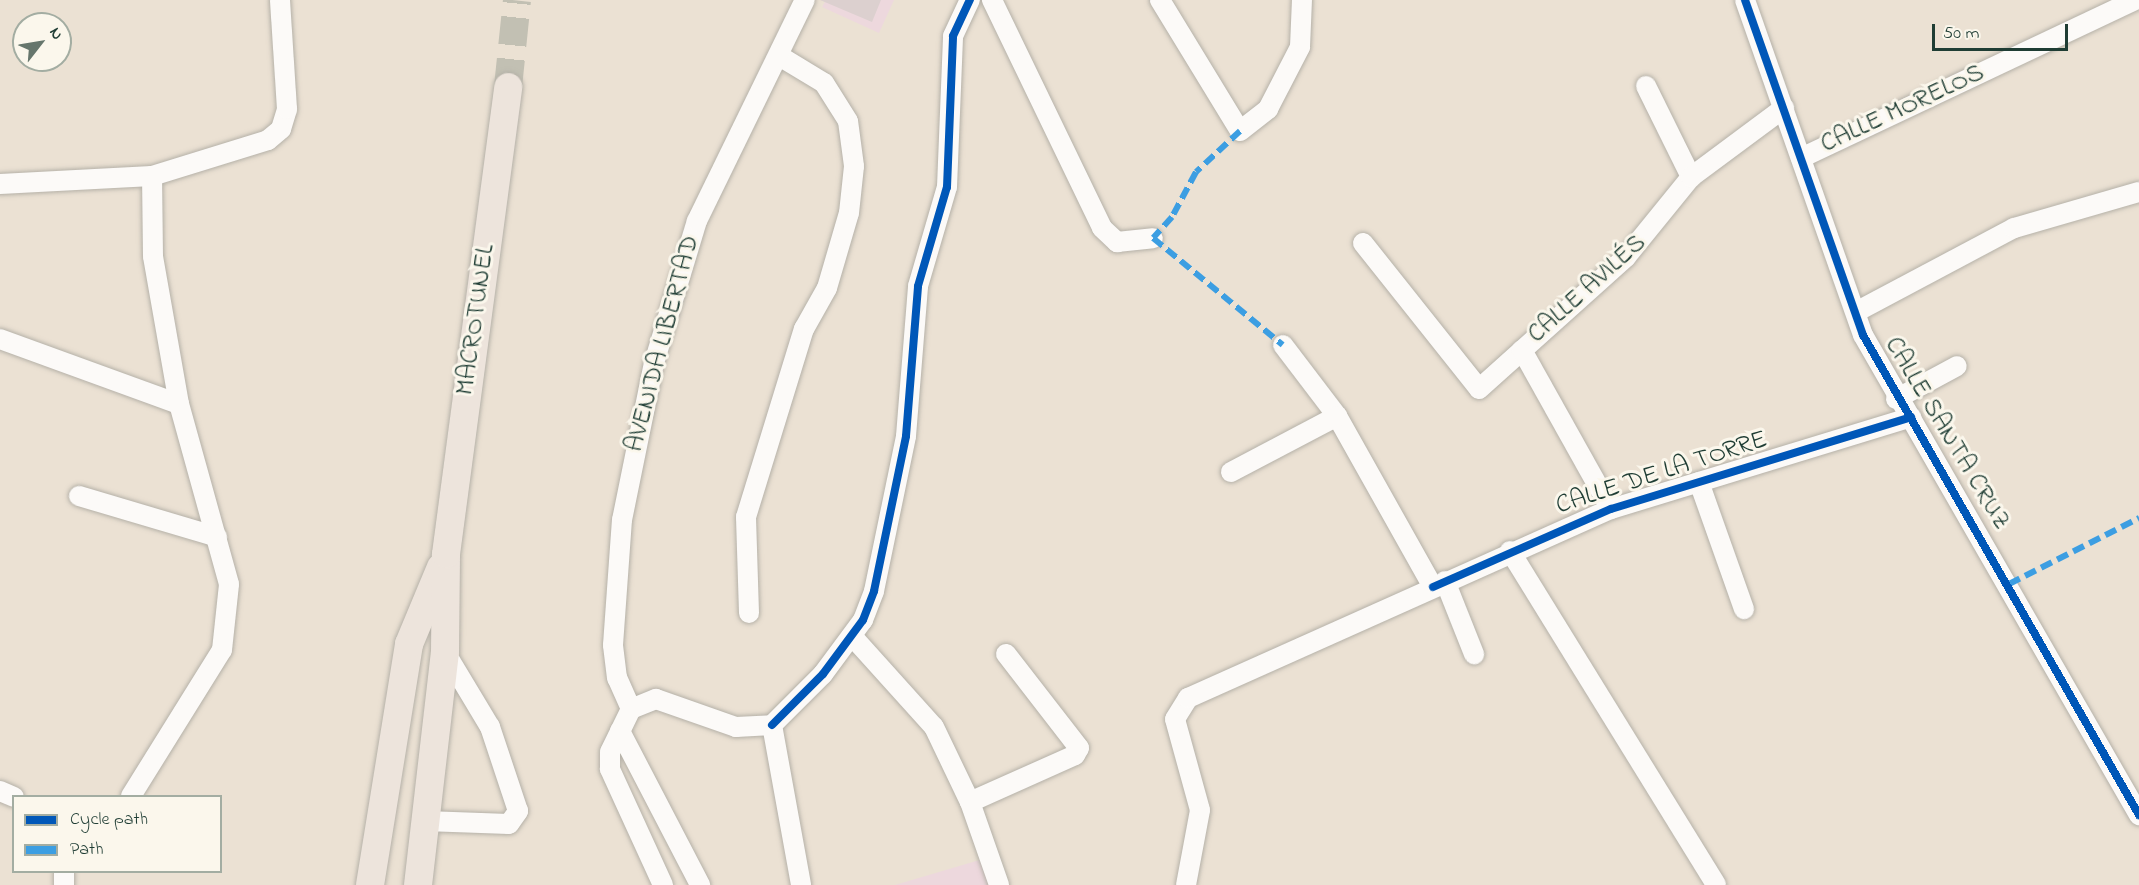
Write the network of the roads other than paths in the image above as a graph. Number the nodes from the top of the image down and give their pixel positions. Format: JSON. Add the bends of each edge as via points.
{"nodes":[{"id":1,"x":280,"y":0,"type":"edge"},
{"id":2,"x":805,"y":0,"type":"edge"},
{"id":3,"x":970,"y":0,"type":"edge"},
{"id":4,"x":992,"y":0,"type":"edge"},
{"id":5,"x":1160,"y":0,"type":"edge"},
{"id":6,"x":1302,"y":0,"type":"edge"},
{"id":7,"x":1745,"y":0,"type":"edge"},
{"id":8,"x":2135,"y":0,"type":"edge"},
{"id":9,"x":781,"y":57,"type":"junction"},
{"id":10,"x":1646,"y":86,"type":"dead end"},
{"id":11,"x":508,"y":87,"type":"tunnel mouth"},
{"id":12,"x":1784,"y":108,"type":"junction"},
{"id":13,"x":1802,"y":158,"type":"junction"},
{"id":14,"x":152,"y":176,"type":"junction"},
{"id":15,"x":1691,"y":177,"type":"junction"},
{"id":16,"x":0,"y":184,"type":"edge"},
{"id":17,"x":2139,"y":192,"type":"edge"},
{"id":18,"x":1153,"y":238,"type":"dead end"},
{"id":19,"x":1363,"y":243,"type":"dead end"},
{"id":20,"x":1856,"y":312,"type":"junction"},
{"id":21,"x":0,"y":339,"type":"edge"},
{"id":22,"x":1283,"y":345,"type":"dead end"},
{"id":23,"x":1522,"y":350,"type":"junction"},
{"id":24,"x":1957,"y":366,"type":"dead end"},
{"id":25,"x":1896,"y":399,"type":"junction"},
{"id":26,"x":178,"y":404,"type":"junction"},
{"id":27,"x":1337,"y":416,"type":"junction"},
{"id":28,"x":1911,"y":417,"type":"junction"},
{"id":29,"x":1231,"y":471,"type":"dead end"},
{"id":30,"x":1699,"y":482,"type":"junction"},
{"id":31,"x":79,"y":496,"type":"dead end"},
{"id":32,"x":1611,"y":508,"type":"junction"},
{"id":33,"x":217,"y":537,"type":"junction"},
{"id":34,"x":1510,"y":551,"type":"junction"},
{"id":35,"x":446,"y":554,"type":"junction"},
{"id":36,"x":1439,"y":584,"type":"junction"},
{"id":37,"x":1744,"y":609,"type":"dead end"},
{"id":38,"x":749,"y":614,"type":"dead end"},
{"id":39,"x":852,"y":636,"type":"junction"},
{"id":40,"x":445,"y":652,"type":"junction"},
{"id":41,"x":1006,"y":654,"type":"dead end"},
{"id":42,"x":1474,"y":654,"type":"dead end"},
{"id":43,"x":631,"y":709,"type":"junction"},
{"id":44,"x":772,"y":725,"type":"junction"},
{"id":45,"x":620,"y":731,"type":"junction"},
{"id":46,"x":132,"y":795,"type":"edge"},
{"id":47,"x":970,"y":802,"type":"junction"},
{"id":48,"x":2139,"y":814,"type":"edge"},
{"id":49,"x":425,"y":821,"type":"junction"},
{"id":50,"x":370,"y":885,"type":"edge"},
{"id":51,"x":418,"y":885,"type":"edge"},
{"id":52,"x":663,"y":885,"type":"edge"},
{"id":53,"x":700,"y":885,"type":"edge"},
{"id":54,"x":801,"y":885,"type":"edge"},
{"id":55,"x":999,"y":885,"type":"edge"},
{"id":56,"x":1186,"y":885,"type":"edge"},
{"id":57,"x":1716,"y":885,"type":"edge"}],
"edges":[{"from":1,"to":14,"type":"street","via":[[287,109],[281,129],[268,140]]},
{"from":2,"to":9,"type":"street","name":"AVENIDA LIBERTAD"},
{"from":3,"to":39,"type":"street","via":[[953,36],[947,187],[918,286],[906,436],[874,591]]},
{"from":4,"to":18,"type":"street","via":[[1102,228],[1117,242]]},
{"from":5,"to":6,"type":"street","via":[[1240,131],[1268,109],[1300,47]]},
{"from":7,"to":12,"type":"street","name":"CALLE SANTA CRUZ"},
{"from":8,"to":13,"type":"street","name":"CALLE MORELOS"},
{"from":9,"to":38,"type":"street","via":[[824,83],[848,121],[854,166],[849,213],[827,288],[804,329],[746,517]]},
{"from":9,"to":43,"type":"street","name":"AVENIDA LIBERTAD","via":[[697,221],[654,363],[621,520],[613,645],[617,678]]},
{"from":10,"to":15,"type":"street"},
{"from":11,"to":35,"type":"highway","name":"MACROTUNEL"},
{"from":12,"to":13,"type":"street","name":"CALLE SANTA CRUZ"},
{"from":12,"to":15,"type":"street","name":"CALLE AVILÉS"},
{"from":13,"to":20,"type":"street","name":"CALLE SANTA CRUZ"},
{"from":14,"to":16,"type":"street"},
{"from":14,"to":26,"type":"street","via":[[153,256]]},
{"from":15,"to":23,"type":"street","name":"CALLE AVILÉS","via":[[1648,235]]},
{"from":17,"to":20,"type":"street","via":[[2014,228]]},
{"from":19,"to":23,"type":"street","via":[[1479,389]]},
{"from":20,"to":25,"type":"street","name":"CALLE SANTA CRUZ"},
{"from":21,"to":26,"type":"street"},
{"from":22,"to":27,"type":"street"},
{"from":23,"to":32,"type":"street","name":"CALLE AVILÉS"},
{"from":24,"to":25,"type":"street"},
{"from":25,"to":28,"type":"street","name":"CALLE SANTA CRUZ"},
{"from":26,"to":33,"type":"street"},
{"from":27,"to":29,"type":"street"},
{"from":27,"to":36,"type":"street"},
{"from":28,"to":30,"type":"street","name":"CALLE DE LA TORRE"},
{"from":28,"to":48,"type":"street","name":"CALLE SANTA CRUZ"},
{"from":30,"to":32,"type":"street","name":"CALLE DE LA TORRE"},
{"from":30,"to":37,"type":"street"},
{"from":31,"to":33,"type":"street"},
{"from":32,"to":34,"type":"street","name":"CALLE DE LA TORRE"},
{"from":33,"to":46,"type":"street","via":[[229,584],[222,650]]},
{"from":34,"to":36,"type":"street","name":"CALLE DE LA TORRE"},
{"from":34,"to":57,"type":"street"},
{"from":35,"to":40,"type":"highway","name":"MACROTUNEL"},
{"from":35,"to":50,"type":"highway","name":"MACROTUNEL","via":[[409,644]]},
{"from":36,"to":42,"type":"street"},
{"from":36,"to":56,"type":"street","name":"CALLE DE LA TORRE","via":[[1178,706],[1175,719],[1200,802]]},
{"from":39,"to":44,"type":"street","via":[[823,674]]},
{"from":39,"to":47,"type":"street","via":[[934,727]]},
{"from":40,"to":49,"type":"highway","name":"MACROTUNEL"},
{"from":40,"to":49,"type":"street","via":[[490,727],[518,811],[509,824]]},
{"from":41,"to":47,"type":"street","via":[[1079,748],[1075,755]]},
{"from":43,"to":44,"type":"street","via":[[656,699],[736,727]]},
{"from":43,"to":45,"type":"street"},
{"from":44,"to":54,"type":"street"},
{"from":45,"to":52,"type":"street","via":[[610,752],[610,769]]},
{"from":45,"to":53,"type":"street"},
{"from":47,"to":55,"type":"street"},
{"from":49,"to":51,"type":"highway","name":"MACROTUNEL"}]}
